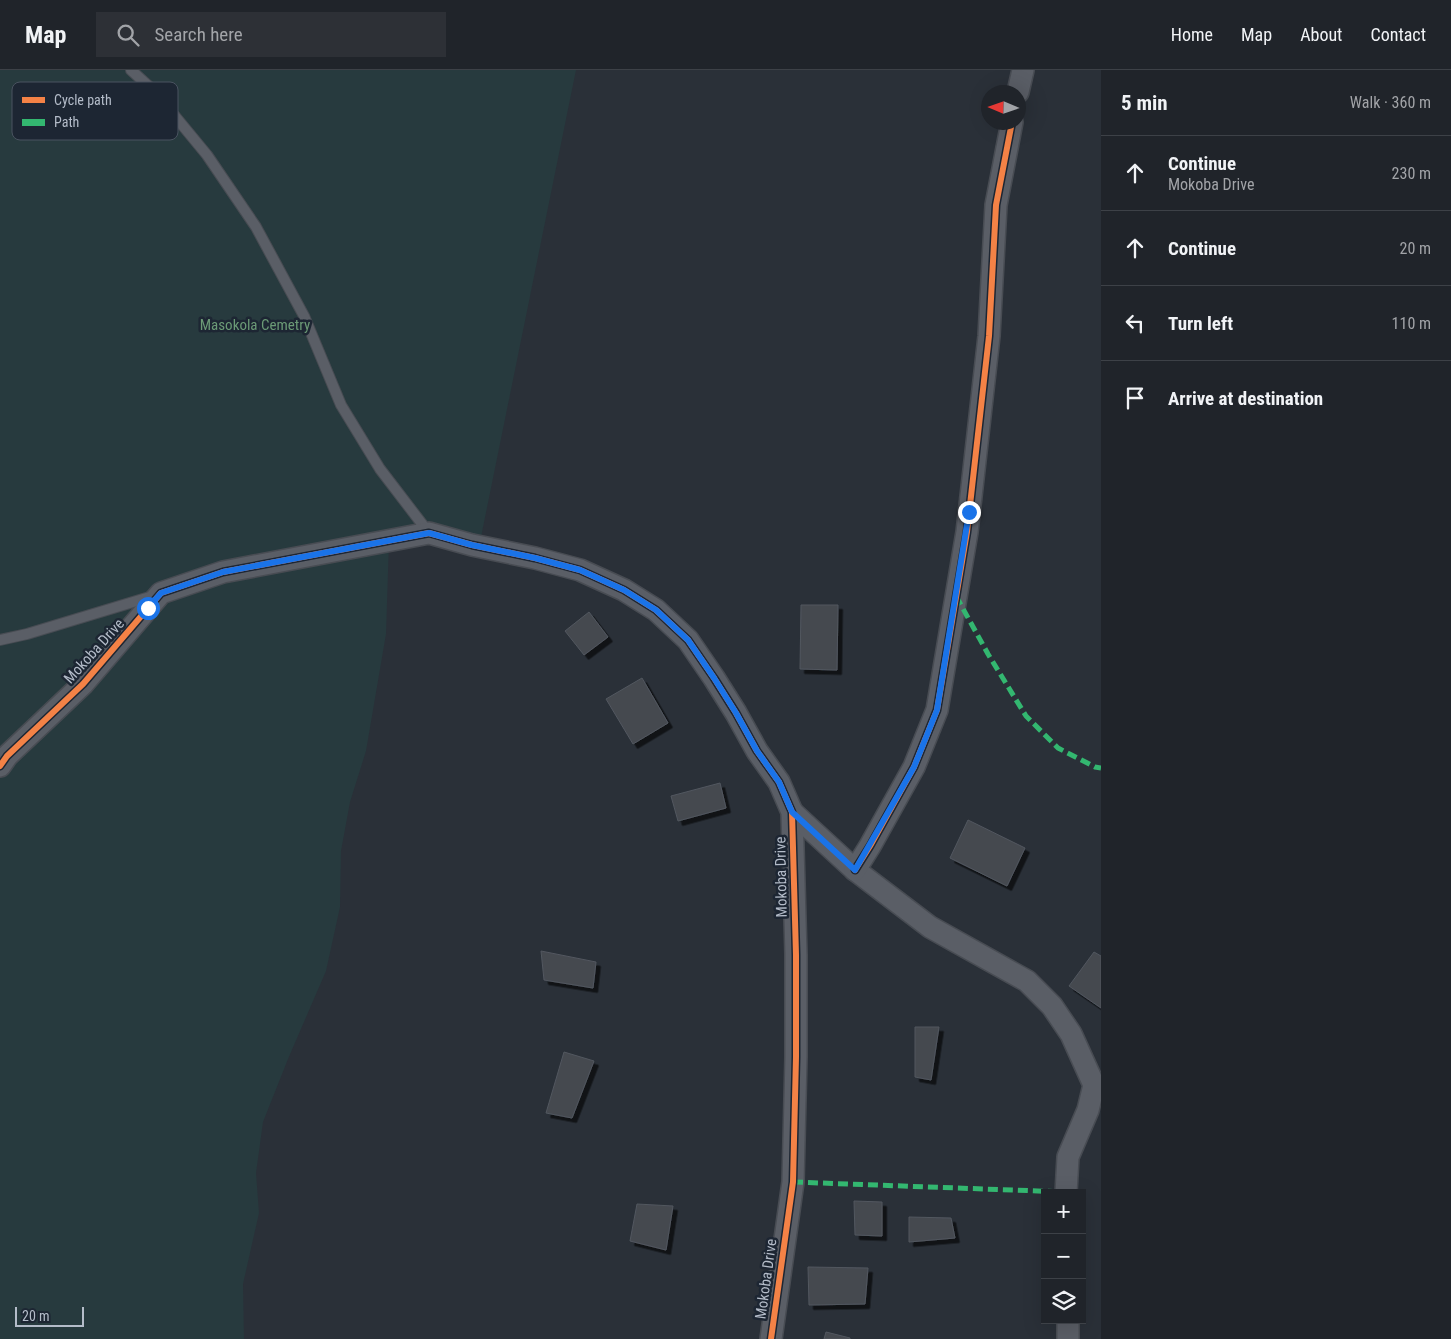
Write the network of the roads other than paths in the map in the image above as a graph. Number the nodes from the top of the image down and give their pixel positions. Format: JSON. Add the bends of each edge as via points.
{"nodes":[{"id":1,"x":131,"y":70,"type":"edge"},
{"id":2,"x":1023,"y":70,"type":"edge"},
{"id":3,"x":144,"y":82,"type":"edge"},
{"id":4,"x":1020,"y":85,"type":"edge"},
{"id":5,"x":178,"y":120,"type":"edge"},
{"id":6,"x":1010,"y":130,"type":"edge"},
{"id":7,"x":429,"y":533,"type":"junction"},
{"id":8,"x":161,"y":593,"type":"junction"},
{"id":9,"x":0,"y":640,"type":"edge"},
{"id":10,"x":0,"y":766,"type":"edge"},
{"id":11,"x":792,"y":812,"type":"junction"},
{"id":12,"x":855,"y":870,"type":"junction"},
{"id":13,"x":1066,"y":1189,"type":"edge"},
{"id":14,"x":1068,"y":1324,"type":"edge"},
{"id":15,"x":771,"y":1339,"type":"edge"},
{"id":16,"x":1068,"y":1339,"type":"edge"}],
"edges":[{"from":1,"to":3,"type":"lane"},
{"from":2,"to":4,"type":"street"},
{"from":5,"to":7,"type":"lane","via":[[207,155],[256,227],[304,316],[341,405],[380,469]]},
{"from":6,"to":12,"type":"street","via":[[996,205],[989,336],[967,532],[937,710],[914,767]]},
{"from":7,"to":8,"type":"street","name":"Mokoba Drive","via":[[223,572]]},
{"from":7,"to":11,"type":"street","name":"Mokoba Drive","via":[[580,570],[624,590],[656,610],[688,640],[714,678],[779,782]]},
{"from":8,"to":9,"type":"lane"},
{"from":8,"to":10,"type":"street","name":"Mokoba Drive","via":[[83,684]]},
{"from":11,"to":12,"type":"street"},
{"from":11,"to":15,"type":"street","name":"Mokoba Drive","via":[[796,1011],[793,1182]]},
{"from":12,"to":13,"type":"street","via":[[930,927],[1027,981],[1052,1006],[1071,1034],[1094,1085],[1091,1111],[1068,1157]]},
{"from":14,"to":16,"type":"street"}]}
